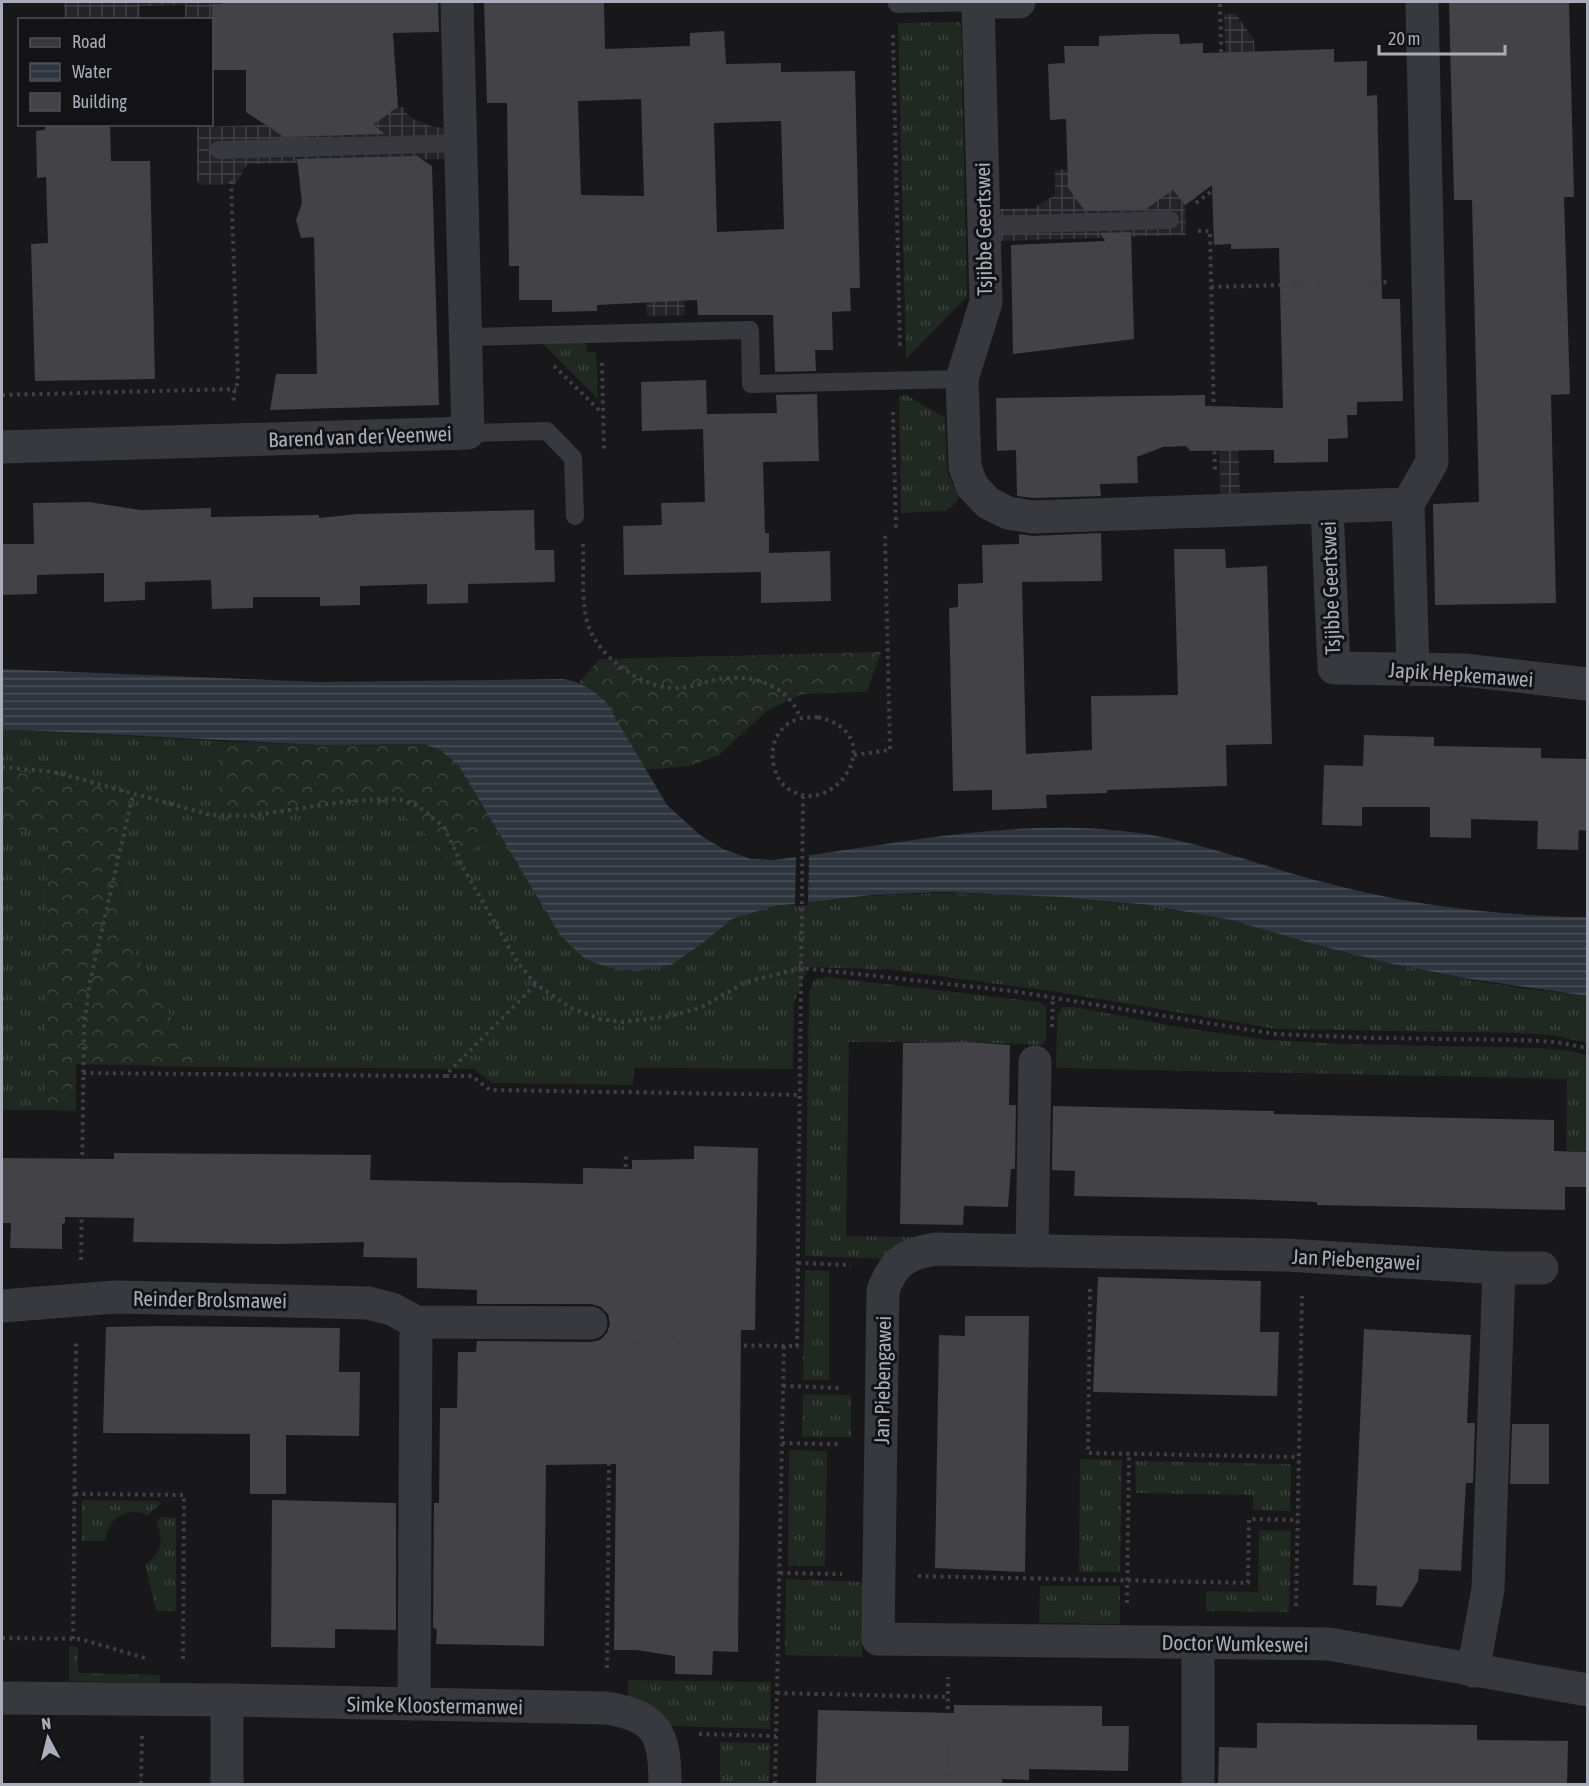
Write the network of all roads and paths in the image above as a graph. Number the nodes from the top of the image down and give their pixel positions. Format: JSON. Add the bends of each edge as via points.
{"nodes":[{"id":1,"x":457,"y":2,"type":"edge"},
{"id":2,"x":978,"y":2,"type":"edge"},
{"id":3,"x":1019,"y":2,"type":"edge"},
{"id":4,"x":1220,"y":2,"type":"edge"},
{"id":5,"x":1422,"y":2,"type":"edge"},
{"id":6,"x":897,"y":3,"type":"edge"},
{"id":7,"x":461,"y":143,"type":"junction"},
{"id":8,"x":219,"y":150,"type":"dead end"},
{"id":9,"x":232,"y":183,"type":"dead end"},
{"id":10,"x":1189,"y":208,"type":"dead end"},
{"id":11,"x":1170,"y":220,"type":"dead end"},
{"id":12,"x":984,"y":225,"type":"junction"},
{"id":13,"x":1190,"y":231,"type":"dead end"},
{"id":14,"x":1400,"y":282,"type":"dead end"},
{"id":15,"x":1211,"y":287,"type":"junction"},
{"id":16,"x":601,"y":334,"type":"junction"},
{"id":17,"x":524,"y":336,"type":"junction"},
{"id":18,"x":466,"y":337,"type":"junction"},
{"id":19,"x":962,"y":379,"type":"junction"},
{"id":20,"x":897,"y":381,"type":"junction"},
{"id":21,"x":238,"y":382,"type":"dead end"},
{"id":22,"x":236,"y":389,"type":"dead end"},
{"id":23,"x":2,"y":395,"type":"edge"},
{"id":24,"x":603,"y":414,"type":"junction"},
{"id":25,"x":468,"y":433,"type":"junction"},
{"id":26,"x":2,"y":447,"type":"edge"},
{"id":27,"x":1214,"y":451,"type":"dead end"},
{"id":28,"x":573,"y":458,"type":"junction"},
{"id":29,"x":1408,"y":504,"type":"junction"},
{"id":30,"x":1327,"y":508,"type":"junction"},
{"id":31,"x":575,"y":516,"type":"joint"},
{"id":32,"x":896,"y":528,"type":"dead end"},
{"id":33,"x":885,"y":533,"type":"dead end"},
{"id":34,"x":1334,"y":668,"type":"joint"},
{"id":35,"x":1413,"y":669,"type":"junction"},
{"id":36,"x":1587,"y":684,"type":"edge"},
{"id":37,"x":800,"y":718,"type":"junction"},
{"id":38,"x":854,"y":755,"type":"junction"},
{"id":39,"x":2,"y":767,"type":"edge"},
{"id":40,"x":133,"y":794,"type":"junction"},
{"id":41,"x":803,"y":796,"type":"junction"},
{"id":42,"x":802,"y":968,"type":"junction"},
{"id":43,"x":536,"y":984,"type":"junction"},
{"id":44,"x":1587,"y":1048,"type":"edge"},
{"id":45,"x":1035,"y":1062,"type":"dead end"},
{"id":46,"x":83,"y":1073,"type":"junction"},
{"id":47,"x":445,"y":1076,"type":"junction"},
{"id":48,"x":801,"y":1095,"type":"junction"},
{"id":49,"x":626,"y":1152,"type":"dead end"},
{"id":50,"x":1032,"y":1251,"type":"junction"},
{"id":51,"x":1091,"y":1252,"type":"junction"},
{"id":52,"x":1303,"y":1256,"type":"junction"},
{"id":53,"x":798,"y":1263,"type":"junction"},
{"id":54,"x":1499,"y":1268,"type":"junction"},
{"id":55,"x":1542,"y":1268,"type":"dead end"},
{"id":56,"x":892,"y":1272,"type":"junction"},
{"id":57,"x":79,"y":1300,"type":"junction"},
{"id":58,"x":2,"y":1306,"type":"edge"},
{"id":59,"x":619,"y":1307,"type":"dead end"},
{"id":60,"x":416,"y":1322,"type":"junction"},
{"id":61,"x":600,"y":1334,"type":"joint"},
{"id":62,"x":622,"y":1344,"type":"dead end"},
{"id":63,"x":784,"y":1345,"type":"junction"},
{"id":64,"x":783,"y":1386,"type":"junction"},
{"id":65,"x":848,"y":1388,"type":"dead end"},
{"id":66,"x":782,"y":1443,"type":"junction"},
{"id":67,"x":847,"y":1444,"type":"dead end"},
{"id":68,"x":1129,"y":1454,"type":"junction"},
{"id":69,"x":1299,"y":1457,"type":"junction"},
{"id":70,"x":75,"y":1494,"type":"junction"},
{"id":71,"x":1298,"y":1520,"type":"junction"},
{"id":72,"x":780,"y":1573,"type":"junction"},
{"id":73,"x":879,"y":1575,"type":"junction"},
{"id":74,"x":1127,"y":1580,"type":"junction"},
{"id":75,"x":2,"y":1638,"type":"edge"},
{"id":76,"x":73,"y":1639,"type":"junction"},
{"id":77,"x":878,"y":1639,"type":"joint"},
{"id":78,"x":949,"y":1639,"type":"junction"},
{"id":79,"x":1126,"y":1641,"type":"junction"},
{"id":80,"x":1198,"y":1642,"type":"junction"},
{"id":81,"x":1295,"y":1644,"type":"junction"},
{"id":82,"x":148,"y":1659,"type":"dead end"},
{"id":83,"x":607,"y":1661,"type":"dead end"},
{"id":84,"x":1473,"y":1671,"type":"junction"},
{"id":85,"x":1587,"y":1690,"type":"edge"},
{"id":86,"x":777,"y":1693,"type":"junction"},
{"id":87,"x":948,"y":1697,"type":"junction"},
{"id":88,"x":2,"y":1698,"type":"edge"},
{"id":89,"x":142,"y":1699,"type":"junction"},
{"id":90,"x":183,"y":1700,"type":"junction"},
{"id":91,"x":227,"y":1700,"type":"junction"},
{"id":92,"x":414,"y":1704,"type":"junction"},
{"id":93,"x":650,"y":1728,"type":"junction"},
{"id":94,"x":776,"y":1736,"type":"junction"},
{"id":95,"x":141,"y":1785,"type":"edge"},
{"id":96,"x":227,"y":1785,"type":"edge"},
{"id":97,"x":664,"y":1785,"type":"edge"},
{"id":98,"x":775,"y":1785,"type":"edge"},
{"id":99,"x":947,"y":1785,"type":"edge"},
{"id":100,"x":1198,"y":1785,"type":"edge"}],
"edges":[{"from":1,"to":7,"type":"street","name":"Barend van der Veenwei"},
{"from":2,"to":3,"type":"street"},
{"from":2,"to":6,"type":"lane"},
{"from":2,"to":12,"type":"street","name":"Tsjibbe Geertswei"},
{"from":4,"to":10,"type":"path","via":[[1224,182]]},
{"from":5,"to":29,"type":"street","via":[[1432,462]]},
{"from":6,"to":20,"type":"path","via":[[893,24],[901,364]]},
{"from":7,"to":8,"type":"lane"},
{"from":7,"to":18,"type":"street","name":"Barend van der Veenwei"},
{"from":9,"to":21,"type":"path"},
{"from":11,"to":12,"type":"lane"},
{"from":12,"to":19,"type":"street","name":"Tsjibbe Geertswei","via":[[986,302]]},
{"from":13,"to":15,"type":"path","via":[[1210,231]]},
{"from":14,"to":15,"type":"path"},
{"from":15,"to":27,"type":"path"},
{"from":16,"to":17,"type":"lane"},
{"from":16,"to":20,"type":"lane","via":[[750,330],[752,384]]},
{"from":16,"to":24,"type":"path"},
{"from":17,"to":18,"type":"lane"},
{"from":17,"to":24,"type":"path"},
{"from":18,"to":25,"type":"street","name":"Barend van der Veenwei"},
{"from":19,"to":20,"type":"lane"},
{"from":19,"to":30,"type":"street","name":"Tsjibbe Geertswei","via":[[965,467],[972,486],[988,503],[1008,513],[1032,517]]},
{"from":20,"to":32,"type":"path","via":[[892,397]]},
{"from":22,"to":23,"type":"path"},
{"from":24,"to":28,"type":"path","via":[[604,457]]},
{"from":25,"to":26,"type":"street","name":"Barend van der Veenwei"},
{"from":25,"to":28,"type":"lane","via":[[547,431]]},
{"from":28,"to":31,"type":"lane"},
{"from":29,"to":30,"type":"street","name":"Tsjibbe Geertswei"},
{"from":29,"to":35,"type":"street"},
{"from":30,"to":34,"type":"street","name":"Tsjibbe Geertswei"},
{"from":31,"to":37,"type":"path","via":[[583,528],[589,629],[613,662],[632,674],[671,688],[729,678],[754,680],[789,698]]},
{"from":33,"to":38,"type":"path","via":[[890,750]]},
{"from":34,"to":35,"type":"street","name":"Japik Hepkemawei"},
{"from":35,"to":36,"type":"street","name":"Japik Hepkemawei","via":[[1464,670]]},
{"from":37,"to":38,"type":"path","via":[[818,717],[845,729]]},
{"from":37,"to":41,"type":"path","via":[[777,735],[773,759],[780,782]]},
{"from":38,"to":41,"type":"path","via":[[851,768],[840,782],[823,794]]},
{"from":39,"to":40,"type":"path","via":[[54,772]]},
{"from":40,"to":43,"type":"path","via":[[211,815],[249,816],[388,799],[418,806],[444,827],[518,963]]},
{"from":40,"to":46,"type":"path","via":[[90,982]]},
{"from":41,"to":42,"type":"path"},
{"from":42,"to":43,"type":"path","via":[[746,982],[700,1008],[622,1022],[600,1019],[569,1007]]},
{"from":42,"to":44,"type":"path","via":[[1012,992],[1275,1034],[1522,1040]]},
{"from":42,"to":48,"type":"path"},
{"from":43,"to":47,"type":"path"},
{"from":45,"to":50,"type":"street"},
{"from":46,"to":47,"type":"path"},
{"from":46,"to":57,"type":"path"},
{"from":47,"to":48,"type":"path","via":[[472,1076],[490,1090]]},
{"from":48,"to":53,"type":"path"},
{"from":49,"to":59,"type":"path","via":[[623,1299]]},
{"from":50,"to":51,"type":"street","name":"Jan Piebengawei"},
{"from":50,"to":56,"type":"street","name":"Jan Piebengawei","via":[[935,1248],[915,1252]]},
{"from":51,"to":52,"type":"street","name":"Jan Piebengawei"},
{"from":51,"to":68,"type":"path","via":[[1088,1453]]},
{"from":52,"to":54,"type":"street","name":"Jan Piebengawei"},
{"from":52,"to":69,"type":"path"},
{"from":53,"to":56,"type":"path","via":[[879,1265]]},
{"from":53,"to":63,"type":"path","via":[[797,1346]]},
{"from":54,"to":55,"type":"street","name":"Jan Piebengawei"},
{"from":54,"to":84,"type":"street","via":[[1488,1589]]},
{"from":56,"to":73,"type":"street","name":"Jan Piebengawei","via":[[883,1291]]},
{"from":57,"to":58,"type":"street","name":"Reinder Brolsmawei"},
{"from":57,"to":60,"type":"street","name":"Reinder Brolsmawei","via":[[116,1297],[368,1303],[392,1309]]},
{"from":57,"to":70,"type":"path"},
{"from":60,"to":61,"type":"street","name":"Reinder Brolsmawei"},
{"from":60,"to":92,"type":"street"},
{"from":61,"to":83,"type":"path"},
{"from":62,"to":63,"type":"path"},
{"from":63,"to":64,"type":"path"},
{"from":64,"to":65,"type":"path"},
{"from":64,"to":66,"type":"path"},
{"from":66,"to":67,"type":"path"},
{"from":66,"to":72,"type":"path"},
{"from":68,"to":69,"type":"path"},
{"from":68,"to":74,"type":"path"},
{"from":69,"to":71,"type":"path"},
{"from":70,"to":76,"type":"path"},
{"from":70,"to":90,"type":"path","via":[[184,1495]]},
{"from":71,"to":74,"type":"path","via":[[1249,1519],[1248,1583]]},
{"from":71,"to":81,"type":"path"},
{"from":72,"to":73,"type":"path"},
{"from":72,"to":86,"type":"path"},
{"from":73,"to":74,"type":"path"},
{"from":73,"to":77,"type":"street","name":"Jan Piebengawei"},
{"from":74,"to":79,"type":"path"},
{"from":75,"to":76,"type":"path"},
{"from":76,"to":82,"type":"path"},
{"from":77,"to":78,"type":"street","name":"Doctor Wumkeswei"},
{"from":78,"to":79,"type":"street","name":"Doctor Wumkeswei"},
{"from":78,"to":87,"type":"path"},
{"from":79,"to":80,"type":"street","name":"Doctor Wumkeswei"},
{"from":80,"to":81,"type":"street","name":"Doctor Wumkeswei"},
{"from":80,"to":100,"type":"street"},
{"from":81,"to":84,"type":"street","name":"Doctor Wumkeswei","via":[[1329,1644]]},
{"from":84,"to":85,"type":"street","name":"Doctor Wumkeswei"},
{"from":86,"to":87,"type":"path"},
{"from":86,"to":94,"type":"path"},
{"from":87,"to":99,"type":"path"},
{"from":88,"to":89,"type":"street","name":"Simke Kloostermanwei"},
{"from":89,"to":90,"type":"street","name":"Simke Kloostermanwei"},
{"from":89,"to":95,"type":"path"},
{"from":90,"to":91,"type":"street","name":"Simke Kloostermanwei"},
{"from":91,"to":92,"type":"street","name":"Simke Kloostermanwei"},
{"from":91,"to":96,"type":"street"},
{"from":92,"to":93,"type":"street","name":"Simke Kloostermanwei","via":[[606,1708],[625,1711]]},
{"from":93,"to":94,"type":"path","via":[[674,1734]]},
{"from":93,"to":97,"type":"street","via":[[663,1747]]},
{"from":94,"to":98,"type":"path"}]}
